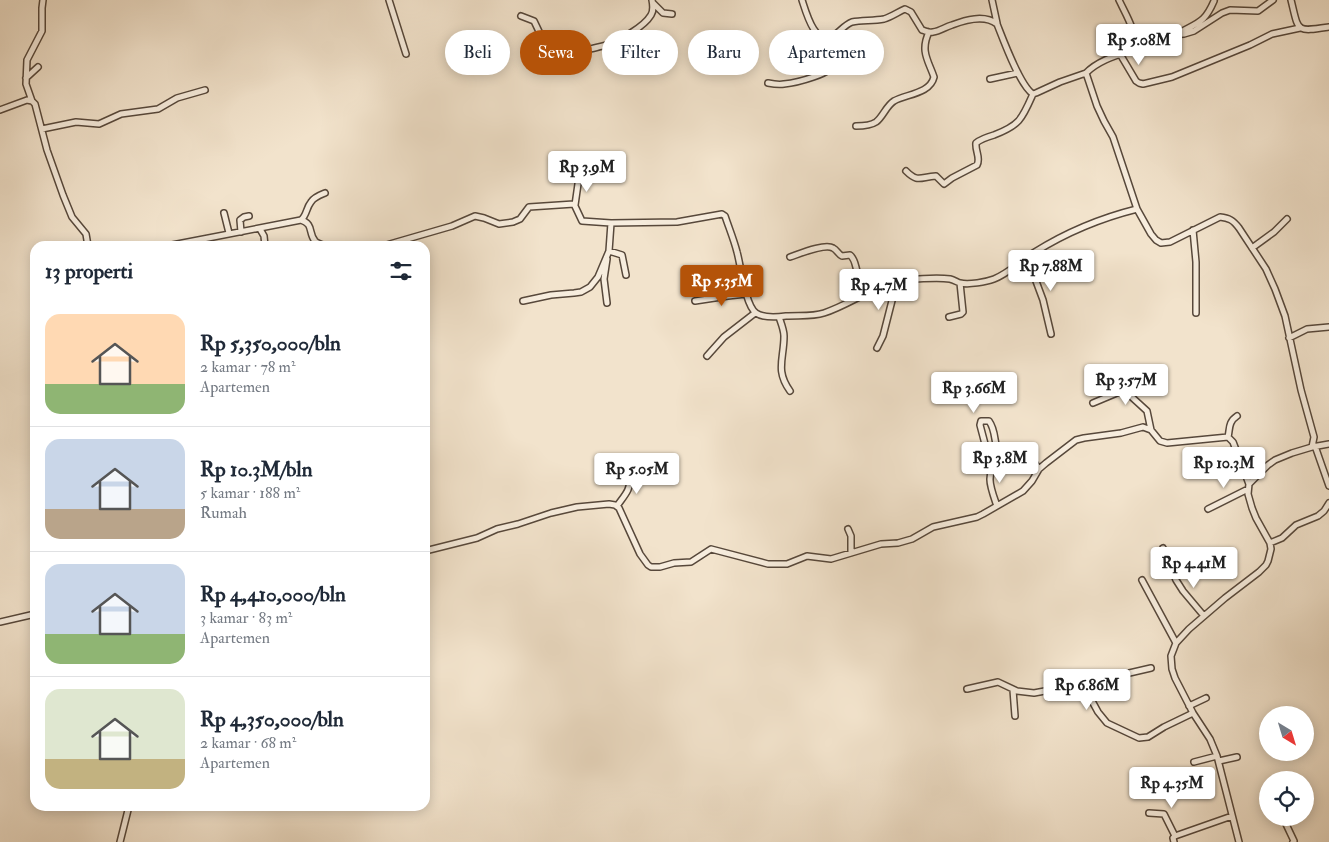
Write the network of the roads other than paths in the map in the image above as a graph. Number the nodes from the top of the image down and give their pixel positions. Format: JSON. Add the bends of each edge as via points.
{"nodes":[{"id":1,"x":43,"y":0,"type":"edge"},
{"id":2,"x":388,"y":0,"type":"edge"},
{"id":3,"x":802,"y":0,"type":"edge"},
{"id":4,"x":992,"y":0,"type":"edge"},
{"id":5,"x":1119,"y":0,"type":"edge"},
{"id":6,"x":1273,"y":0,"type":"edge"},
{"id":7,"x":1291,"y":0,"type":"edge"},
{"id":8,"x":1214,"y":1,"type":"dead end"},
{"id":9,"x":653,"y":2,"type":"edge"},
{"id":10,"x":672,"y":14,"type":"dead end"},
{"id":11,"x":521,"y":16,"type":"dead end"},
{"id":12,"x":997,"y":24,"type":"junction"},
{"id":13,"x":1329,"y":27,"type":"edge"},
{"id":14,"x":1300,"y":28,"type":"junction"},
{"id":15,"x":815,"y":30,"type":"edge"},
{"id":16,"x":842,"y":30,"type":"edge"},
{"id":17,"x":929,"y":32,"type":"junction"},
{"id":18,"x":1178,"y":34,"type":"junction"},
{"id":19,"x":1135,"y":49,"type":"junction"},
{"id":20,"x":406,"y":54,"type":"dead end"},
{"id":21,"x":1120,"y":54,"type":"junction"},
{"id":22,"x":38,"y":67,"type":"dead end"},
{"id":23,"x":1086,"y":72,"type":"junction"},
{"id":24,"x":1018,"y":73,"type":"junction"},
{"id":25,"x":816,"y":75,"type":"edge"},
{"id":26,"x":26,"y":78,"type":"junction"},
{"id":27,"x":990,"y":79,"type":"dead end"},
{"id":28,"x":768,"y":83,"type":"dead end"},
{"id":29,"x":205,"y":90,"type":"dead end"},
{"id":30,"x":1033,"y":94,"type":"junction"},
{"id":31,"x":32,"y":101,"type":"junction"},
{"id":32,"x":0,"y":110,"type":"edge"},
{"id":33,"x":856,"y":126,"type":"dead end"},
{"id":34,"x":42,"y":129,"type":"junction"},
{"id":35,"x":906,"y":171,"type":"dead end"},
{"id":36,"x":578,"y":177,"type":"dead end"},
{"id":37,"x":325,"y":193,"type":"dead end"},
{"id":38,"x":575,"y":205,"type":"junction"},
{"id":39,"x":1136,"y":210,"type":"junction"},
{"id":40,"x":224,"y":213,"type":"dead end"},
{"id":41,"x":249,"y":216,"type":"dead end"},
{"id":42,"x":1287,"y":219,"type":"dead end"},
{"id":43,"x":301,"y":220,"type":"junction"},
{"id":44,"x":611,"y":223,"type":"junction"},
{"id":45,"x":260,"y":229,"type":"junction"},
{"id":46,"x":1193,"y":230,"type":"junction"},
{"id":47,"x":241,"y":232,"type":"junction"},
{"id":48,"x":229,"y":233,"type":"junction"},
{"id":49,"x":87,"y":241,"type":"edge"},
{"id":50,"x":191,"y":241,"type":"edge"},
{"id":51,"x":264,"y":241,"type":"edge"},
{"id":52,"x":315,"y":241,"type":"edge"},
{"id":53,"x":400,"y":241,"type":"edge"},
{"id":54,"x":1252,"y":248,"type":"junction"},
{"id":55,"x":608,"y":252,"type":"junction"},
{"id":56,"x":790,"y":257,"type":"dead end"},
{"id":57,"x":1027,"y":257,"type":"junction"},
{"id":58,"x":626,"y":275,"type":"dead end"},
{"id":59,"x":897,"y":281,"type":"junction"},
{"id":60,"x":960,"y":283,"type":"junction"},
{"id":61,"x":869,"y":293,"type":"junction"},
{"id":62,"x":746,"y":294,"type":"junction"},
{"id":63,"x":523,"y":301,"type":"dead end"},
{"id":64,"x":695,"y":301,"type":"dead end"},
{"id":65,"x":607,"y":303,"type":"dead end"},
{"id":66,"x":755,"y":313,"type":"junction"},
{"id":67,"x":1196,"y":313,"type":"dead end"},
{"id":68,"x":779,"y":317,"type":"junction"},
{"id":69,"x":949,"y":317,"type":"dead end"},
{"id":70,"x":1329,"y":327,"type":"edge"},
{"id":71,"x":1051,"y":334,"type":"dead end"},
{"id":72,"x":1290,"y":338,"type":"junction"},
{"id":73,"x":877,"y":348,"type":"dead end"},
{"id":74,"x":707,"y":356,"type":"dead end"},
{"id":75,"x":1118,"y":379,"type":"dead end"},
{"id":76,"x":1124,"y":390,"type":"junction"},
{"id":77,"x":790,"y":391,"type":"dead end"},
{"id":78,"x":1093,"y":403,"type":"dead end"},
{"id":79,"x":1237,"y":416,"type":"dead end"},
{"id":80,"x":1151,"y":430,"type":"junction"},
{"id":81,"x":1228,"y":437,"type":"junction"},
{"id":82,"x":1329,"y":444,"type":"edge"},
{"id":83,"x":1313,"y":447,"type":"junction"},
{"id":84,"x":999,"y":455,"type":"junction"},
{"id":85,"x":1039,"y":469,"type":"junction"},
{"id":86,"x":629,"y":478,"type":"dead end"},
{"id":87,"x":1249,"y":486,"type":"junction"},
{"id":88,"x":1329,"y":486,"type":"edge"},
{"id":89,"x":1329,"y":503,"type":"edge"},
{"id":90,"x":617,"y":506,"type":"junction"},
{"id":91,"x":997,"y":506,"type":"junction"},
{"id":92,"x":1208,"y":509,"type":"dead end"},
{"id":93,"x":848,"y":529,"type":"dead end"},
{"id":94,"x":1270,"y":543,"type":"junction"},
{"id":95,"x":1163,"y":548,"type":"dead end"},
{"id":96,"x":430,"y":551,"type":"edge"},
{"id":97,"x":851,"y":553,"type":"junction"},
{"id":98,"x":1142,"y":580,"type":"dead end"},
{"id":99,"x":30,"y":615,"type":"edge"},
{"id":100,"x":1204,"y":616,"type":"junction"},
{"id":101,"x":0,"y":622,"type":"edge"},
{"id":102,"x":1176,"y":643,"type":"junction"},
{"id":103,"x":1151,"y":668,"type":"dead end"},
{"id":104,"x":967,"y":689,"type":"dead end"},
{"id":105,"x":1013,"y":690,"type":"junction"},
{"id":106,"x":1086,"y":690,"type":"junction"},
{"id":107,"x":1206,"y":698,"type":"dead end"},
{"id":108,"x":1189,"y":706,"type":"junction"},
{"id":109,"x":1193,"y":713,"type":"junction"},
{"id":110,"x":1015,"y":716,"type":"dead end"},
{"id":111,"x":1237,"y":757,"type":"dead end"},
{"id":112,"x":1218,"y":759,"type":"junction"},
{"id":113,"x":1194,"y":762,"type":"dead end"},
{"id":114,"x":128,"y":811,"type":"edge"},
{"id":115,"x":1149,"y":813,"type":"dead end"},
{"id":116,"x":1232,"y":816,"type":"junction"},
{"id":117,"x":1286,"y":826,"type":"edge"},
{"id":118,"x":1175,"y":836,"type":"junction"},
{"id":119,"x":120,"y":842,"type":"edge"},
{"id":120,"x":1174,"y":842,"type":"edge"},
{"id":121,"x":1239,"y":842,"type":"edge"},
{"id":122,"x":1293,"y":842,"type":"edge"}],
"edges":[{"from":1,"to":26,"type":"street","via":[[43,28],[27,60]]},
{"from":2,"to":20,"type":"street"},
{"from":3,"to":15,"type":"street"},
{"from":4,"to":12,"type":"street"},
{"from":5,"to":19,"type":"street","via":[[1134,34]]},
{"from":6,"to":18,"type":"street","via":[[1258,11],[1230,10],[1194,31]]},
{"from":7,"to":14,"type":"street","via":[[1295,21]]},
{"from":8,"to":18,"type":"street","via":[[1207,16]]},
{"from":9,"to":10,"type":"street","via":[[663,13]]},
{"from":9,"to":11,"type":"street","via":[[651,15],[634,30],[614,42],[585,50],[572,61],[558,48],[544,42],[534,21]]},
{"from":12,"to":17,"type":"street","via":[[980,18]]},
{"from":12,"to":24,"type":"street"},
{"from":13,"to":14,"type":"street"},
{"from":14,"to":21,"type":"street","via":[[1272,34],[1183,73],[1143,84],[1136,81]]},
{"from":16,"to":17,"type":"street","via":[[853,22],[884,19],[905,9],[911,12],[922,30]]},
{"from":17,"to":33,"type":"street","via":[[925,53],[934,77],[930,85],[894,101],[876,122]]},
{"from":18,"to":19,"type":"street"},
{"from":19,"to":21,"type":"street"},
{"from":21,"to":23,"type":"street"},
{"from":22,"to":26,"type":"street"},
{"from":23,"to":30,"type":"street"},
{"from":23,"to":39,"type":"street","via":[[1097,106],[1113,137]]},
{"from":24,"to":27,"type":"street"},
{"from":24,"to":30,"type":"street"},
{"from":25,"to":28,"type":"street","via":[[797,82]]},
{"from":26,"to":31,"type":"street"},
{"from":29,"to":34,"type":"street","via":[[178,98],[158,109],[121,114],[98,124],[76,122]]},
{"from":30,"to":35,"type":"street","via":[[1020,120],[976,143],[978,165],[944,184],[936,176],[916,179]]},
{"from":31,"to":32,"type":"street"},
{"from":31,"to":34,"type":"street","via":[[38,109]]},
{"from":34,"to":49,"type":"street","via":[[67,205],[72,217],[84,230]]},
{"from":36,"to":38,"type":"street"},
{"from":37,"to":43,"type":"street","via":[[311,201]]},
{"from":38,"to":44,"type":"street","via":[[582,221]]},
{"from":38,"to":53,"type":"street","via":[[529,207],[519,220],[499,224],[475,216]]},
{"from":39,"to":46,"type":"street","via":[[1151,234],[1161,243]]},
{"from":39,"to":57,"type":"street","via":[[1072,232]]},
{"from":40,"to":48,"type":"street"},
{"from":41,"to":47,"type":"street","via":[[240,220]]},
{"from":42,"to":54,"type":"street"},
{"from":43,"to":45,"type":"street"},
{"from":43,"to":52,"type":"street","via":[[309,224]]},
{"from":44,"to":55,"type":"street"},
{"from":44,"to":62,"type":"street","via":[[677,222],[724,214]]},
{"from":45,"to":47,"type":"street"},
{"from":45,"to":51,"type":"street"},
{"from":46,"to":54,"type":"street","via":[[1220,217],[1229,218]]},
{"from":46,"to":67,"type":"street"},
{"from":47,"to":48,"type":"street"},
{"from":48,"to":50,"type":"street"},
{"from":54,"to":72,"type":"street","via":[[1275,289]]},
{"from":55,"to":58,"type":"street","via":[[622,255]]},
{"from":55,"to":63,"type":"street","via":[[596,281],[586,290]]},
{"from":55,"to":65,"type":"street","via":[[604,278]]},
{"from":56,"to":61,"type":"street","via":[[827,247],[834,248],[842,256],[850,255]]},
{"from":57,"to":60,"type":"street","via":[[995,278]]},
{"from":57,"to":71,"type":"street"},
{"from":59,"to":60,"type":"street","via":[[950,279]]},
{"from":59,"to":61,"type":"street"},
{"from":59,"to":73,"type":"street"},
{"from":60,"to":69,"type":"street","via":[[963,312]]},
{"from":61,"to":68,"type":"street","via":[[823,314]]},
{"from":62,"to":64,"type":"street"},
{"from":62,"to":66,"type":"street"},
{"from":66,"to":68,"type":"street"},
{"from":66,"to":74,"type":"street","via":[[724,337]]},
{"from":68,"to":77,"type":"street","via":[[784,334],[781,374]]},
{"from":70,"to":72,"type":"street","via":[[1307,329]]},
{"from":72,"to":83,"type":"street","via":[[1314,438]]},
{"from":75,"to":76,"type":"street"},
{"from":76,"to":78,"type":"street"},
{"from":76,"to":80,"type":"street","via":[[1147,411]]},
{"from":79,"to":81,"type":"street","via":[[1232,420]]},
{"from":80,"to":81,"type":"street","via":[[1160,441],[1168,443]]},
{"from":80,"to":85,"type":"street","via":[[1143,427],[1076,440]]},
{"from":81,"to":87,"type":"street","via":[[1233,442]]},
{"from":82,"to":83,"type":"street"},
{"from":83,"to":87,"type":"street","via":[[1275,460]]},
{"from":83,"to":88,"type":"street"},
{"from":84,"to":84,"type":"street","via":[[991,425],[988,421],[981,422],[985,444],[991,453]]},
{"from":84,"to":85,"type":"street","via":[[1028,456]]},
{"from":84,"to":91,"type":"street","via":[[989,480]]},
{"from":85,"to":91,"type":"street","via":[[1028,487]]},
{"from":86,"to":90,"type":"street","via":[[628,490]]},
{"from":87,"to":92,"type":"street"},
{"from":87,"to":94,"type":"street","via":[[1248,494],[1256,518]]},
{"from":89,"to":94,"type":"street","via":[[1318,516]]},
{"from":90,"to":96,"type":"street","via":[[609,504],[551,513]]},
{"from":90,"to":97,"type":"street","via":[[643,560],[655,568],[691,562],[711,550],[785,564],[806,556],[831,559]]},
{"from":91,"to":97,"type":"street","via":[[977,517],[933,526],[912,539]]},
{"from":93,"to":97,"type":"street"},
{"from":94,"to":100,"type":"street","via":[[1266,565]]},
{"from":95,"to":100,"type":"street","via":[[1176,580]]},
{"from":98,"to":102,"type":"street"},
{"from":99,"to":101,"type":"street"},
{"from":100,"to":102,"type":"street"},
{"from":102,"to":108,"type":"street","via":[[1171,656],[1172,669]]},
{"from":103,"to":106,"type":"street","via":[[1112,677]]},
{"from":104,"to":105,"type":"street","via":[[998,682]]},
{"from":105,"to":106,"type":"street","via":[[1039,692],[1078,685]]},
{"from":105,"to":110,"type":"street"},
{"from":106,"to":109,"type":"street","via":[[1107,723],[1139,738],[1148,737]]},
{"from":107,"to":108,"type":"street"},
{"from":108,"to":109,"type":"street"},
{"from":109,"to":112,"type":"street","via":[[1210,739]]},
{"from":111,"to":112,"type":"street"},
{"from":112,"to":113,"type":"street"},
{"from":112,"to":116,"type":"street"},
{"from":114,"to":119,"type":"street"},
{"from":115,"to":118,"type":"street","via":[[1164,814]]},
{"from":116,"to":118,"type":"street"},
{"from":116,"to":121,"type":"street"},
{"from":117,"to":122,"type":"street"},
{"from":118,"to":120,"type":"street"}]}
